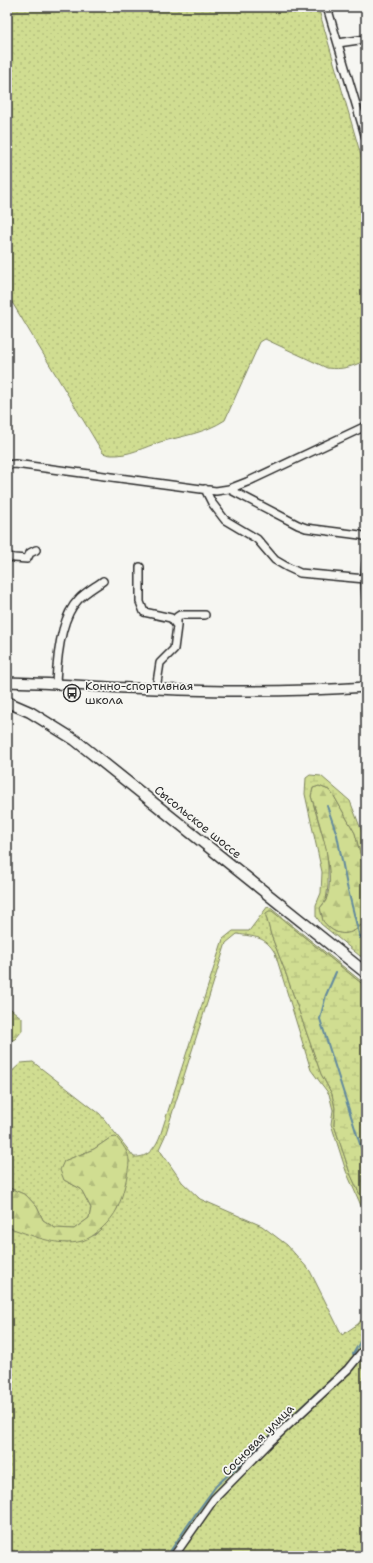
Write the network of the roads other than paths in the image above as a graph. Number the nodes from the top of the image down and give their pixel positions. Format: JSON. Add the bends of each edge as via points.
{"nodes":[{"id":1,"x":327,"y":7,"type":"edge"},
{"id":2,"x":366,"y":39,"type":"edge"},
{"id":3,"x":338,"y":43,"type":"junction"},
{"id":4,"x":366,"y":138,"type":"edge"},
{"id":5,"x":366,"y":426,"type":"edge"},
{"id":6,"x":7,"y":465,"type":"edge"},
{"id":7,"x":205,"y":489,"type":"junction"},
{"id":8,"x":229,"y":489,"type":"junction"},
{"id":9,"x":366,"y":537,"type":"edge"},
{"id":10,"x":36,"y":550,"type":"dead end"},
{"id":11,"x":7,"y":556,"type":"edge"},
{"id":12,"x":366,"y":564,"type":"edge"},
{"id":13,"x":140,"y":567,"type":"dead end"},
{"id":14,"x":365,"y":579,"type":"junction"},
{"id":15,"x":103,"y":581,"type":"dead end"},
{"id":16,"x":366,"y":597,"type":"edge"},
{"id":17,"x":205,"y":616,"type":"dead end"},
{"id":18,"x":177,"y":626,"type":"junction"},
{"id":19,"x":7,"y":682,"type":"edge"},
{"id":20,"x":56,"y":683,"type":"junction"},
{"id":21,"x":366,"y":687,"type":"edge"},
{"id":22,"x":156,"y":690,"type":"junction"},
{"id":23,"x":7,"y":702,"type":"edge"},
{"id":24,"x":366,"y":973,"type":"edge"},
{"id":25,"x":366,"y":1347,"type":"edge"},
{"id":26,"x":174,"y":1556,"type":"edge"}],
"edges":[{"from":1,"to":3,"type":"street"},
{"from":2,"to":3,"type":"street"},
{"from":3,"to":4,"type":"street"},
{"from":5,"to":8,"type":"street"},
{"from":6,"to":7,"type":"street"},
{"from":7,"to":8,"type":"street"},
{"from":7,"to":14,"type":"street","via":[[225,520],[257,539],[275,560],[287,567],[300,573]]},
{"from":8,"to":9,"type":"street","via":[[306,528]]},
{"from":10,"to":11,"type":"street","via":[[27,558]]},
{"from":12,"to":14,"type":"street"},
{"from":13,"to":18,"type":"street","via":[[140,602],[144,612],[171,618]]},
{"from":14,"to":16,"type":"street"},
{"from":15,"to":20,"type":"street","via":[[78,600],[70,611],[59,647]]},
{"from":17,"to":18,"type":"street","via":[[180,615],[177,617]]},
{"from":18,"to":22,"type":"street","via":[[174,649],[160,663]]},
{"from":19,"to":20,"type":"main road"},
{"from":20,"to":22,"type":"main road"},
{"from":21,"to":22,"type":"main road","via":[[264,691]]},
{"from":23,"to":24,"type":"highway","name":"Сысольское шоссе","via":[[30,712],[74,740]]},
{"from":25,"to":26,"type":"street","name":"Сосновая улица","via":[[348,1369],[214,1499]]}]}
